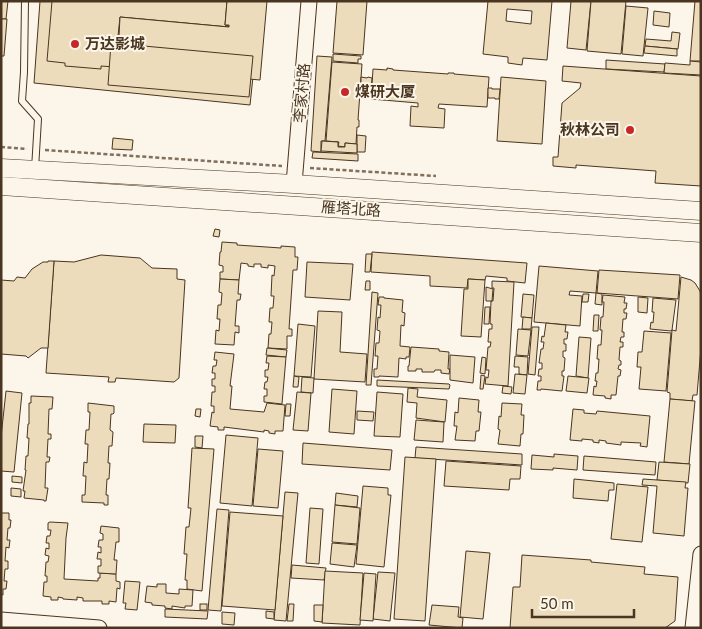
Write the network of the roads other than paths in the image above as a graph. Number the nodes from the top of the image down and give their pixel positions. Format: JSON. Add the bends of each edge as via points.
{"nodes":[{"id":1,"x":25,"y":1,"type":"edge"},
{"id":2,"x":310,"y":1,"type":"edge"},
{"id":3,"x":1,"y":168,"type":"edge"},
{"id":4,"x":35,"y":170,"type":"junction"},
{"id":5,"x":294,"y":184,"type":"junction"},
{"id":6,"x":1,"y":186,"type":"edge"},
{"id":7,"x":701,"y":211,"type":"edge"},
{"id":8,"x":701,"y":233,"type":"edge"},
{"id":9,"x":701,"y":554,"type":"edge"},
{"id":10,"x":1,"y":620,"type":"edge"},
{"id":11,"x":99,"y":628,"type":"edge"},
{"id":12,"x":694,"y":628,"type":"edge"}],
"edges":[{"from":1,"to":4,"type":"lane","via":[[22,100],[38,119]]},
{"from":2,"to":5,"type":"street","name":"李家村路"},
{"from":3,"to":4,"type":"main road","name":"雁塔北路"},
{"from":4,"to":5,"type":"main road","name":"雁塔北路"},
{"from":5,"to":7,"type":"main road","name":"雁塔北路"},
{"from":6,"to":8,"type":"main road","name":"雁塔北路"},
{"from":9,"to":12,"type":"street"},
{"from":10,"to":11,"type":"street"}]}
